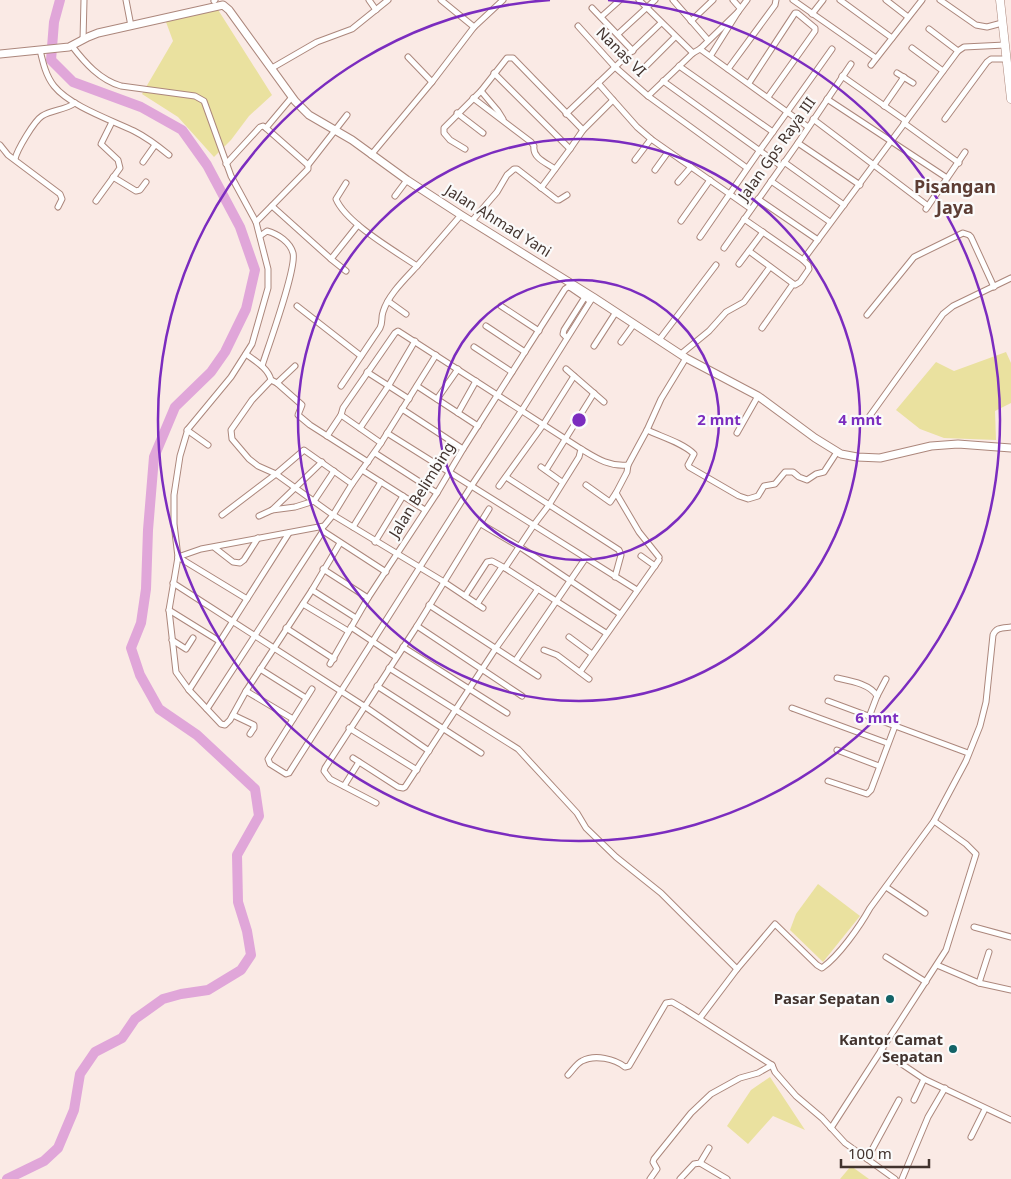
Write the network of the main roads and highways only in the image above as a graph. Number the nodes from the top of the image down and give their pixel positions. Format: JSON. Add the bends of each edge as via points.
{"nodes":[{"id":1,"x":1000,"y":0,"type":"edge"},
{"id":2,"x":1007,"y":39,"type":"edge"},
{"id":3,"x":1011,"y":100,"type":"edge"}],
"edges":[{"from":1,"to":2,"type":"main road"},
{"from":2,"to":3,"type":"main road"}]}
